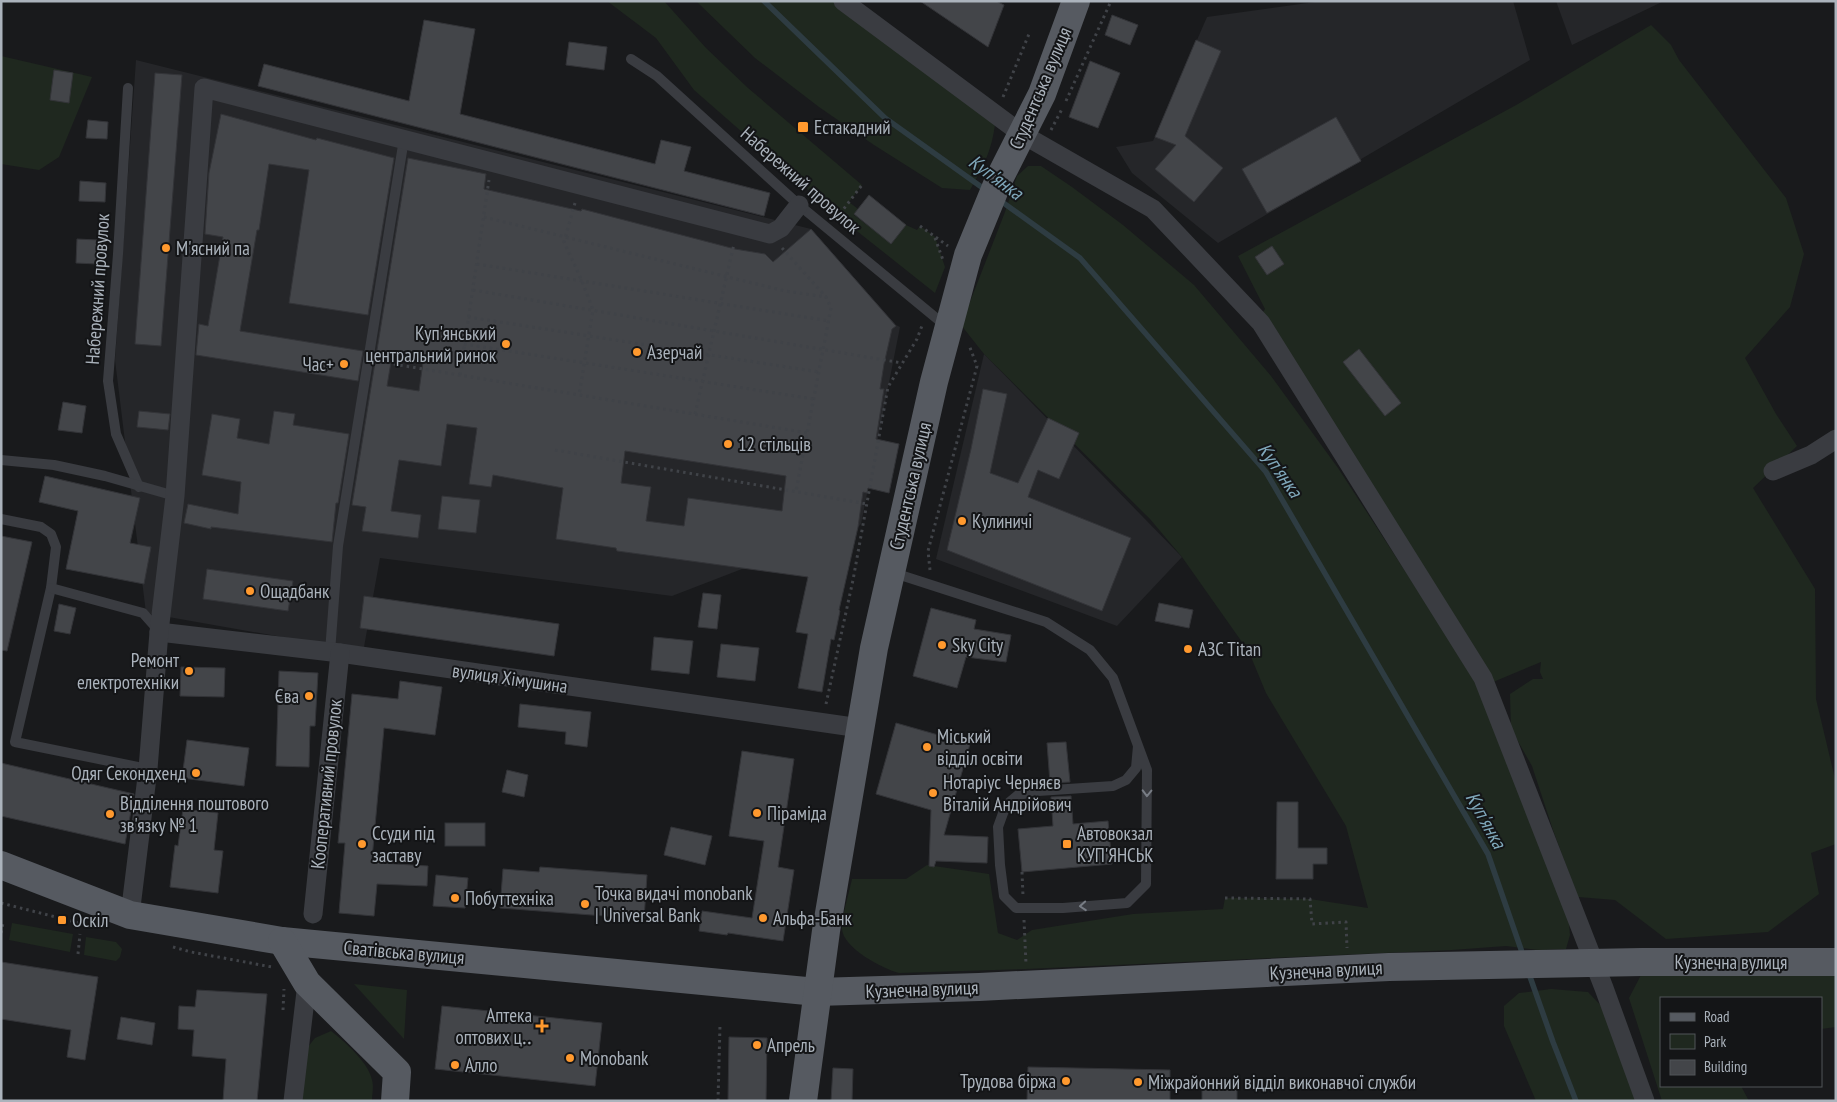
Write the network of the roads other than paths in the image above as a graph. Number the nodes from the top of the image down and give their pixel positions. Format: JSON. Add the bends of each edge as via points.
{"nodes":[{"id":1,"x":843,"y":1,"type":"edge"},
{"id":2,"x":1076,"y":1,"type":"edge"},
{"id":3,"x":631,"y":60,"type":"dead end"},
{"id":4,"x":128,"y":88,"type":"dead end"},
{"id":5,"x":1022,"y":134,"type":"junction"},
{"id":6,"x":404,"y":139,"type":"junction"},
{"id":7,"x":799,"y":205,"type":"junction"},
{"id":8,"x":948,"y":327,"type":"junction"},
{"id":9,"x":1836,"y":439,"type":"edge"},
{"id":10,"x":1,"y":460,"type":"edge"},
{"id":11,"x":1773,"y":471,"type":"dead end"},
{"id":12,"x":139,"y":487,"type":"junction"},
{"id":13,"x":175,"y":496,"type":"junction"},
{"id":14,"x":1,"y":519,"type":"edge"},
{"id":15,"x":891,"y":572,"type":"junction"},
{"id":16,"x":51,"y":588,"type":"junction"},
{"id":17,"x":159,"y":632,"type":"junction"},
{"id":18,"x":335,"y":653,"type":"junction"},
{"id":19,"x":860,"y":728,"type":"junction"},
{"id":20,"x":1138,"y":746,"type":"junction"},
{"id":21,"x":148,"y":769,"type":"junction"},
{"id":22,"x":1,"y":865,"type":"edge"},
{"id":23,"x":313,"y":914,"type":"dead end"},
{"id":24,"x":130,"y":915,"type":"junction"},
{"id":25,"x":282,"y":941,"type":"junction"},
{"id":26,"x":1836,"y":962,"type":"edge"},
{"id":27,"x":295,"y":982,"type":"junction"},
{"id":28,"x":817,"y":992,"type":"junction"},
{"id":29,"x":292,"y":1101,"type":"edge"},
{"id":30,"x":395,"y":1101,"type":"edge"},
{"id":31,"x":803,"y":1101,"type":"edge"},
{"id":32,"x":1645,"y":1101,"type":"edge"}],
"edges":[{"from":1,"to":5,"type":"street"},
{"from":2,"to":5,"type":"main road","name":"Студентська вулиця","via":[[1042,94]]},
{"from":3,"to":7,"type":"lane","name":"Набережний провулок","via":[[657,76]]},
{"from":4,"to":12,"type":"lane","name":"Набережний провулок","via":[[108,381],[116,434]]},
{"from":5,"to":8,"type":"main road","name":"Студентська вулиця","via":[[968,255]]},
{"from":5,"to":32,"type":"street","via":[[1153,209],[1261,323],[1483,678]]},
{"from":6,"to":7,"type":"street","via":[[770,234],[781,228]]},
{"from":6,"to":13,"type":"street","via":[[204,88]]},
{"from":6,"to":18,"type":"lane","via":[[338,546]]},
{"from":7,"to":8,"type":"lane","name":"Набережний провулок"},
{"from":8,"to":15,"type":"main road","name":"Студентська вулиця"},
{"from":9,"to":11,"type":"street","via":[[1811,455]]},
{"from":10,"to":12,"type":"lane","via":[[54,465]]},
{"from":12,"to":13,"type":"lane"},
{"from":13,"to":17,"type":"street"},
{"from":14,"to":16,"type":"lane","via":[[41,526],[51,534],[56,547]]},
{"from":15,"to":19,"type":"main road","name":"Студентська вулиця"},
{"from":15,"to":20,"type":"lane","via":[[1046,622],[1090,650],[1113,678]]},
{"from":16,"to":17,"type":"lane","via":[[143,613]]},
{"from":16,"to":21,"type":"lane","via":[[15,742]]},
{"from":17,"to":18,"type":"street","name":"вулиця Хімушина"},
{"from":17,"to":21,"type":"street"},
{"from":18,"to":19,"type":"street","name":"вулиця Хімушина"},
{"from":18,"to":23,"type":"street","name":"Кооперативний провулок"},
{"from":19,"to":28,"type":"main road","name":"Студентська вулиця"},
{"from":20,"to":20,"type":"lane","one_way":true,"via":[[1147,770],[1146,884],[1127,903],[1016,908],[1004,896],[1000,865],[998,827],[1006,805],[1018,795],[1038,791],[1113,786],[1126,780],[1136,768]]},
{"from":21,"to":24,"type":"street"},
{"from":22,"to":24,"type":"main road","name":"Сватівська вулиця"},
{"from":24,"to":25,"type":"main road","name":"Сватівська вулиця"},
{"from":25,"to":27,"type":"main road"},
{"from":25,"to":28,"type":"main road","name":"Сватівська вулиця"},
{"from":26,"to":28,"type":"main road","name":"Кузнечна вулиця","via":[[1642,962],[1349,969]]},
{"from":27,"to":29,"type":"street"},
{"from":27,"to":30,"type":"main road","via":[[397,1072]]},
{"from":28,"to":31,"type":"main road","name":"Студентська вулиця"}]}
